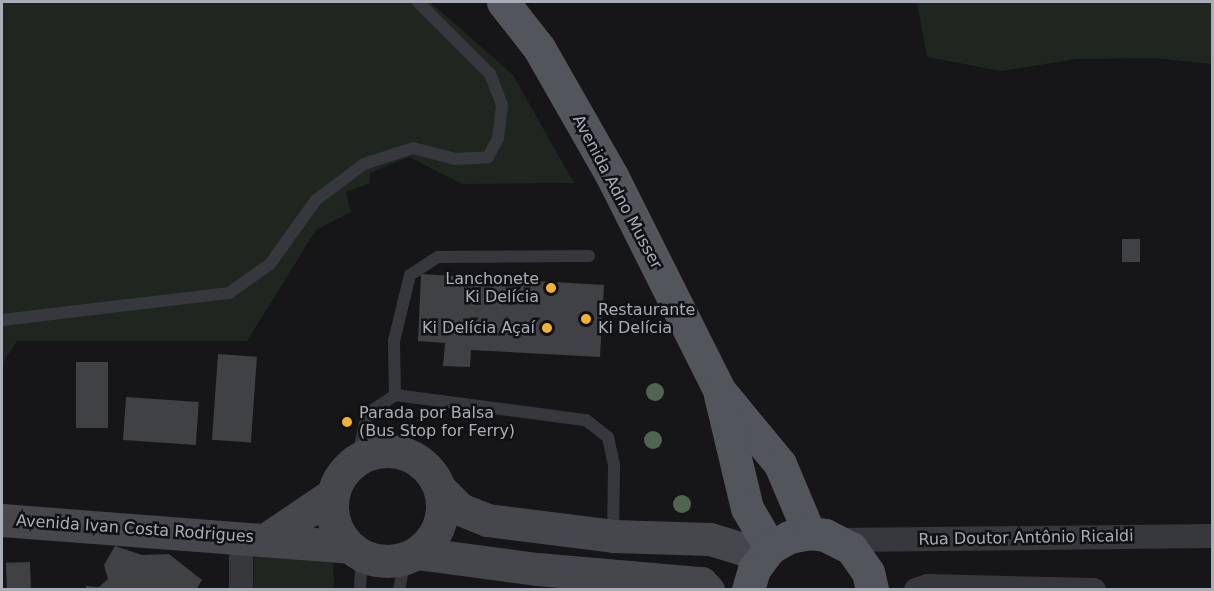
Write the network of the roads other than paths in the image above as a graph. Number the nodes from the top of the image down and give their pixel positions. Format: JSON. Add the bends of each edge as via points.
{"nodes":[{"id":1,"x":418,"y":2,"type":"edge"},
{"id":2,"x":503,"y":2,"type":"edge"},
{"id":3,"x":589,"y":256,"type":"dead end"},
{"id":4,"x":2,"y":320,"type":"edge"},
{"id":5,"x":719,"y":390,"type":"junction"},
{"id":6,"x":394,"y":395,"type":"junction"},
{"id":7,"x":357,"y":460,"type":"junction"},
{"id":8,"x":440,"y":489,"type":"junction"},
{"id":9,"x":333,"y":494,"type":"junction"},
{"id":10,"x":2,"y":520,"type":"edge"},
{"id":11,"x":613,"y":536,"type":"junction"},
{"id":12,"x":824,"y":536,"type":"junction"},
{"id":13,"x":1212,"y":536,"type":"edge"},
{"id":14,"x":254,"y":537,"type":"junction"},
{"id":15,"x":356,"y":551,"type":"junction"},
{"id":16,"x":766,"y":551,"type":"junction"},
{"id":17,"x":407,"y":567,"type":"edge"},
{"id":18,"x":646,"y":583,"type":"edge"},
{"id":19,"x":241,"y":590,"type":"edge"},
{"id":20,"x":360,"y":590,"type":"edge"},
{"id":21,"x":708,"y":590,"type":"edge"},
{"id":22,"x":748,"y":590,"type":"edge"},
{"id":23,"x":872,"y":590,"type":"edge"},
{"id":24,"x":916,"y":590,"type":"edge"},
{"id":25,"x":1094,"y":590,"type":"edge"}],
"edges":[{"from":1,"to":4,"type":"lane","via":[[490,74],[502,105],[498,138],[488,157],[455,159],[413,148],[364,164],[316,200],[270,264],[229,293]]},
{"from":2,"to":5,"type":"main road","name":"Avenida Adno Musser","via":[[539,48],[612,176]]},
{"from":3,"to":6,"type":"lane","via":[[438,257],[410,275],[394,341]]},
{"from":5,"to":12,"type":"main road","name":"Avenida Adno Musser","via":[[780,465]]},
{"from":5,"to":16,"type":"main road","name":"Avenida Adno Musser","via":[[747,508]]},
{"from":6,"to":7,"type":"lane","via":[[367,414]]},
{"from":6,"to":11,"type":"lane","via":[[586,420],[608,437],[614,466]]},
{"from":7,"to":8,"type":"main road","via":[[385,451],[413,457],[425,465]]},
{"from":7,"to":9,"type":"main road","via":[[338,481]]},
{"from":8,"to":11,"type":"main road","via":[[460,509],[487,519]]},
{"from":8,"to":17,"type":"main road","via":[[440,525]]},
{"from":9,"to":14,"type":"main road","name":"Avenida Ivan Costa Rodrigues"},
{"from":9,"to":15,"type":"main road","via":[[335,523]]},
{"from":10,"to":14,"type":"main road","name":"Avenida Ivan Costa Rodrigues"},
{"from":11,"to":16,"type":"main road","via":[[710,539]]},
{"from":12,"to":13,"type":"street","name":"Rua Doutor Antônio Ricaldi"},
{"from":12,"to":16,"type":"main road","via":[[789,537]]},
{"from":12,"to":23,"type":"main road","via":[[861,559]]},
{"from":14,"to":15,"type":"main road","name":"Avenida Ivan Costa Rodrigues"},
{"from":14,"to":19,"type":"street"},
{"from":15,"to":17,"type":"main road"},
{"from":15,"to":20,"type":"lane"},
{"from":16,"to":22,"type":"main road"},
{"from":17,"to":18,"type":"main road","via":[[537,569]]},
{"from":18,"to":21,"type":"main road","via":[[701,583]]},
{"from":24,"to":25,"type":"street","via":[[928,586]]}]}
